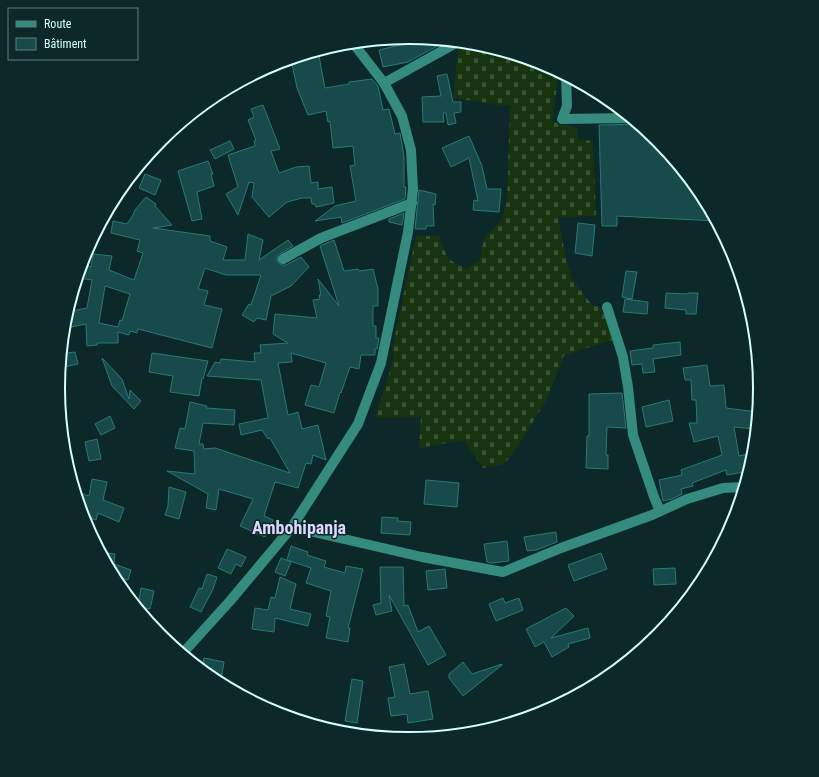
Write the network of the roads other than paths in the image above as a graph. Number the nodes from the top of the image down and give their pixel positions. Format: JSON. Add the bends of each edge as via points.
{"nodes":[{"id":1,"x":450,"y":47,"type":"edge"},
{"id":2,"x":358,"y":48,"type":"edge"},
{"id":3,"x":566,"y":82,"type":"edge"},
{"id":4,"x":384,"y":83,"type":"junction"},
{"id":5,"x":623,"y":118,"type":"edge"},
{"id":6,"x":412,"y":203,"type":"junction"},
{"id":7,"x":283,"y":259,"type":"dead end"},
{"id":8,"x":607,"y":307,"type":"dead end"},
{"id":9,"x":739,"y":487,"type":"edge"},
{"id":10,"x":660,"y":511,"type":"junction"},
{"id":11,"x":292,"y":527,"type":"junction"},
{"id":12,"x":185,"y":650,"type":"edge"}],
"edges":[{"from":1,"to":4,"type":"street"},
{"from":2,"to":4,"type":"street"},
{"from":3,"to":5,"type":"street","via":[[567,106],[562,119]]},
{"from":4,"to":6,"type":"street","via":[[402,116],[411,150]]},
{"from":6,"to":7,"type":"street","via":[[321,238]]},
{"from":6,"to":11,"type":"street","via":[[378,370],[358,424]]},
{"from":8,"to":10,"type":"street","via":[[623,357],[633,435]]},
{"from":9,"to":10,"type":"street","via":[[723,488],[687,499]]},
{"from":10,"to":11,"type":"street","via":[[503,572],[422,557]]},
{"from":11,"to":12,"type":"street"}]}
